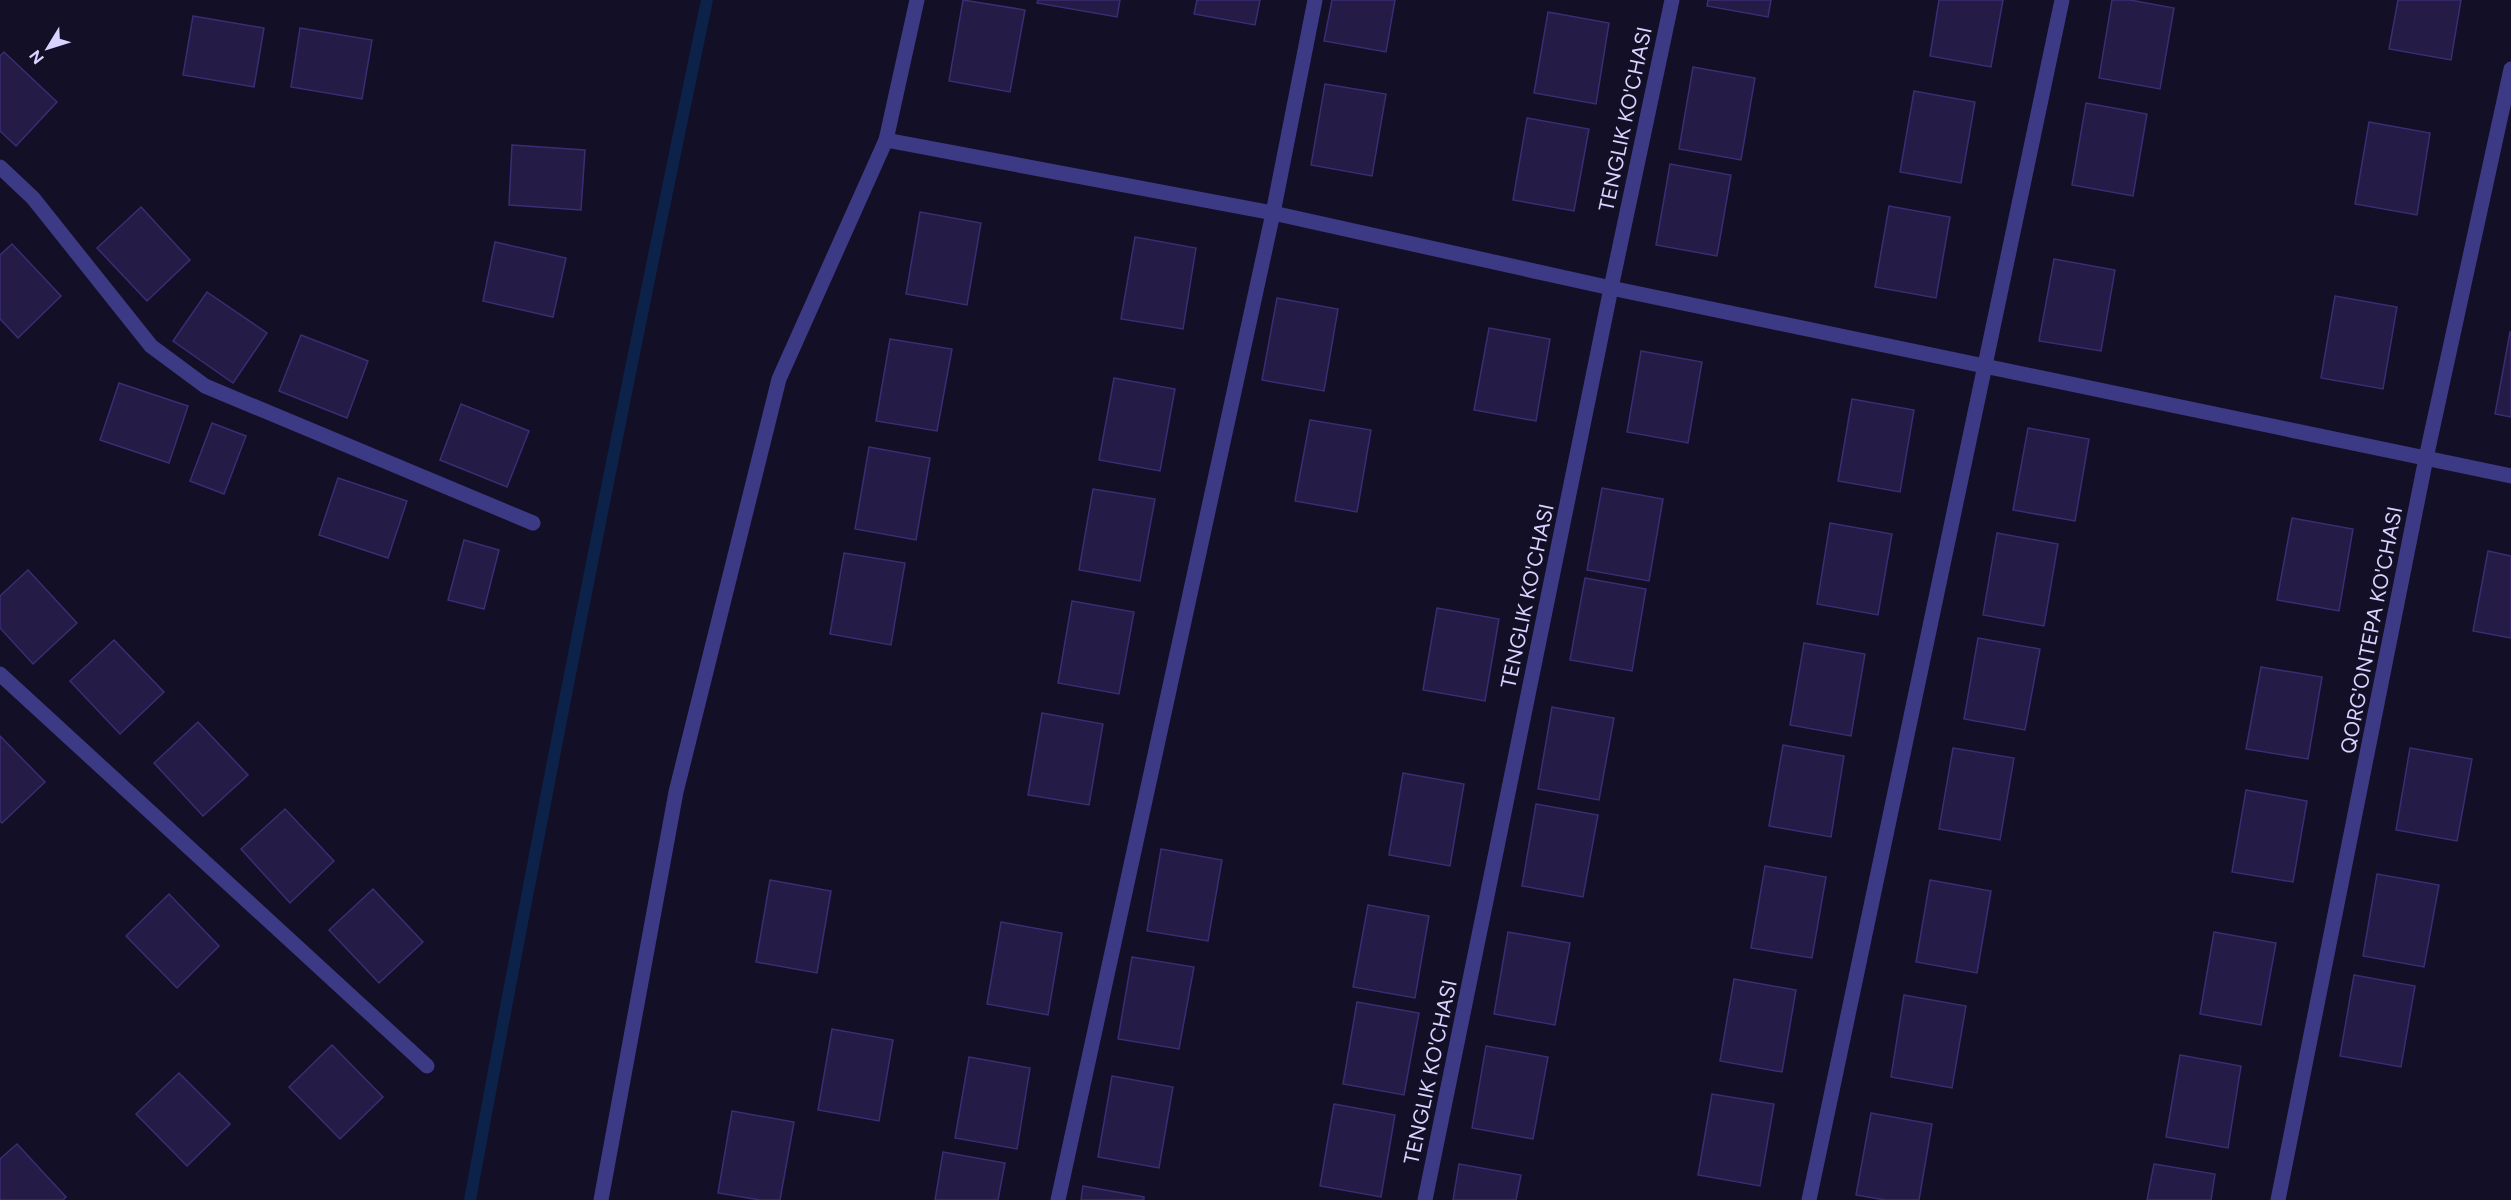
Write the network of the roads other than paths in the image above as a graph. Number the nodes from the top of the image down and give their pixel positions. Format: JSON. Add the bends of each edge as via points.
{"nodes":[{"id":1,"x":917,"y":0,"type":"edge"},
{"id":2,"x":1315,"y":0,"type":"edge"},
{"id":3,"x":1672,"y":0,"type":"edge"},
{"id":4,"x":2062,"y":0,"type":"edge"},
{"id":5,"x":2511,"y":69,"type":"edge"},
{"id":6,"x":886,"y":140,"type":"junction"},
{"id":7,"x":0,"y":167,"type":"edge"},
{"id":8,"x":1274,"y":213,"type":"junction"},
{"id":9,"x":1611,"y":288,"type":"junction"},
{"id":10,"x":1985,"y":365,"type":"junction"},
{"id":11,"x":2426,"y":458,"type":"junction"},
{"id":12,"x":2511,"y":476,"type":"edge"},
{"id":13,"x":533,"y":523,"type":"dead end"},
{"id":14,"x":0,"y":674,"type":"edge"},
{"id":15,"x":427,"y":1066,"type":"dead end"},
{"id":16,"x":601,"y":1200,"type":"edge"},
{"id":17,"x":1058,"y":1200,"type":"edge"},
{"id":18,"x":1425,"y":1200,"type":"edge"},
{"id":19,"x":1809,"y":1200,"type":"edge"},
{"id":20,"x":2278,"y":1200,"type":"edge"}],
"edges":[{"from":1,"to":6,"type":"street"},
{"from":2,"to":8,"type":"street"},
{"from":3,"to":9,"type":"street","name":"TENGLIK KO'CHASI"},
{"from":4,"to":10,"type":"street"},
{"from":5,"to":11,"type":"street","name":"QORG'ONTEPA KO'CHASI"},
{"from":6,"to":8,"type":"street"},
{"from":6,"to":16,"type":"street","via":[[779,378],[676,792]]},
{"from":7,"to":13,"type":"street","via":[[33,198],[151,346],[205,386]]},
{"from":8,"to":9,"type":"street"},
{"from":8,"to":17,"type":"street"},
{"from":9,"to":10,"type":"street"},
{"from":9,"to":18,"type":"street","name":"TENGLIK KO'CHASI"},
{"from":10,"to":11,"type":"street"},
{"from":10,"to":19,"type":"street"},
{"from":11,"to":12,"type":"street"},
{"from":11,"to":20,"type":"street","name":"QORG'ONTEPA KO'CHASI"},
{"from":14,"to":15,"type":"street"}]}
